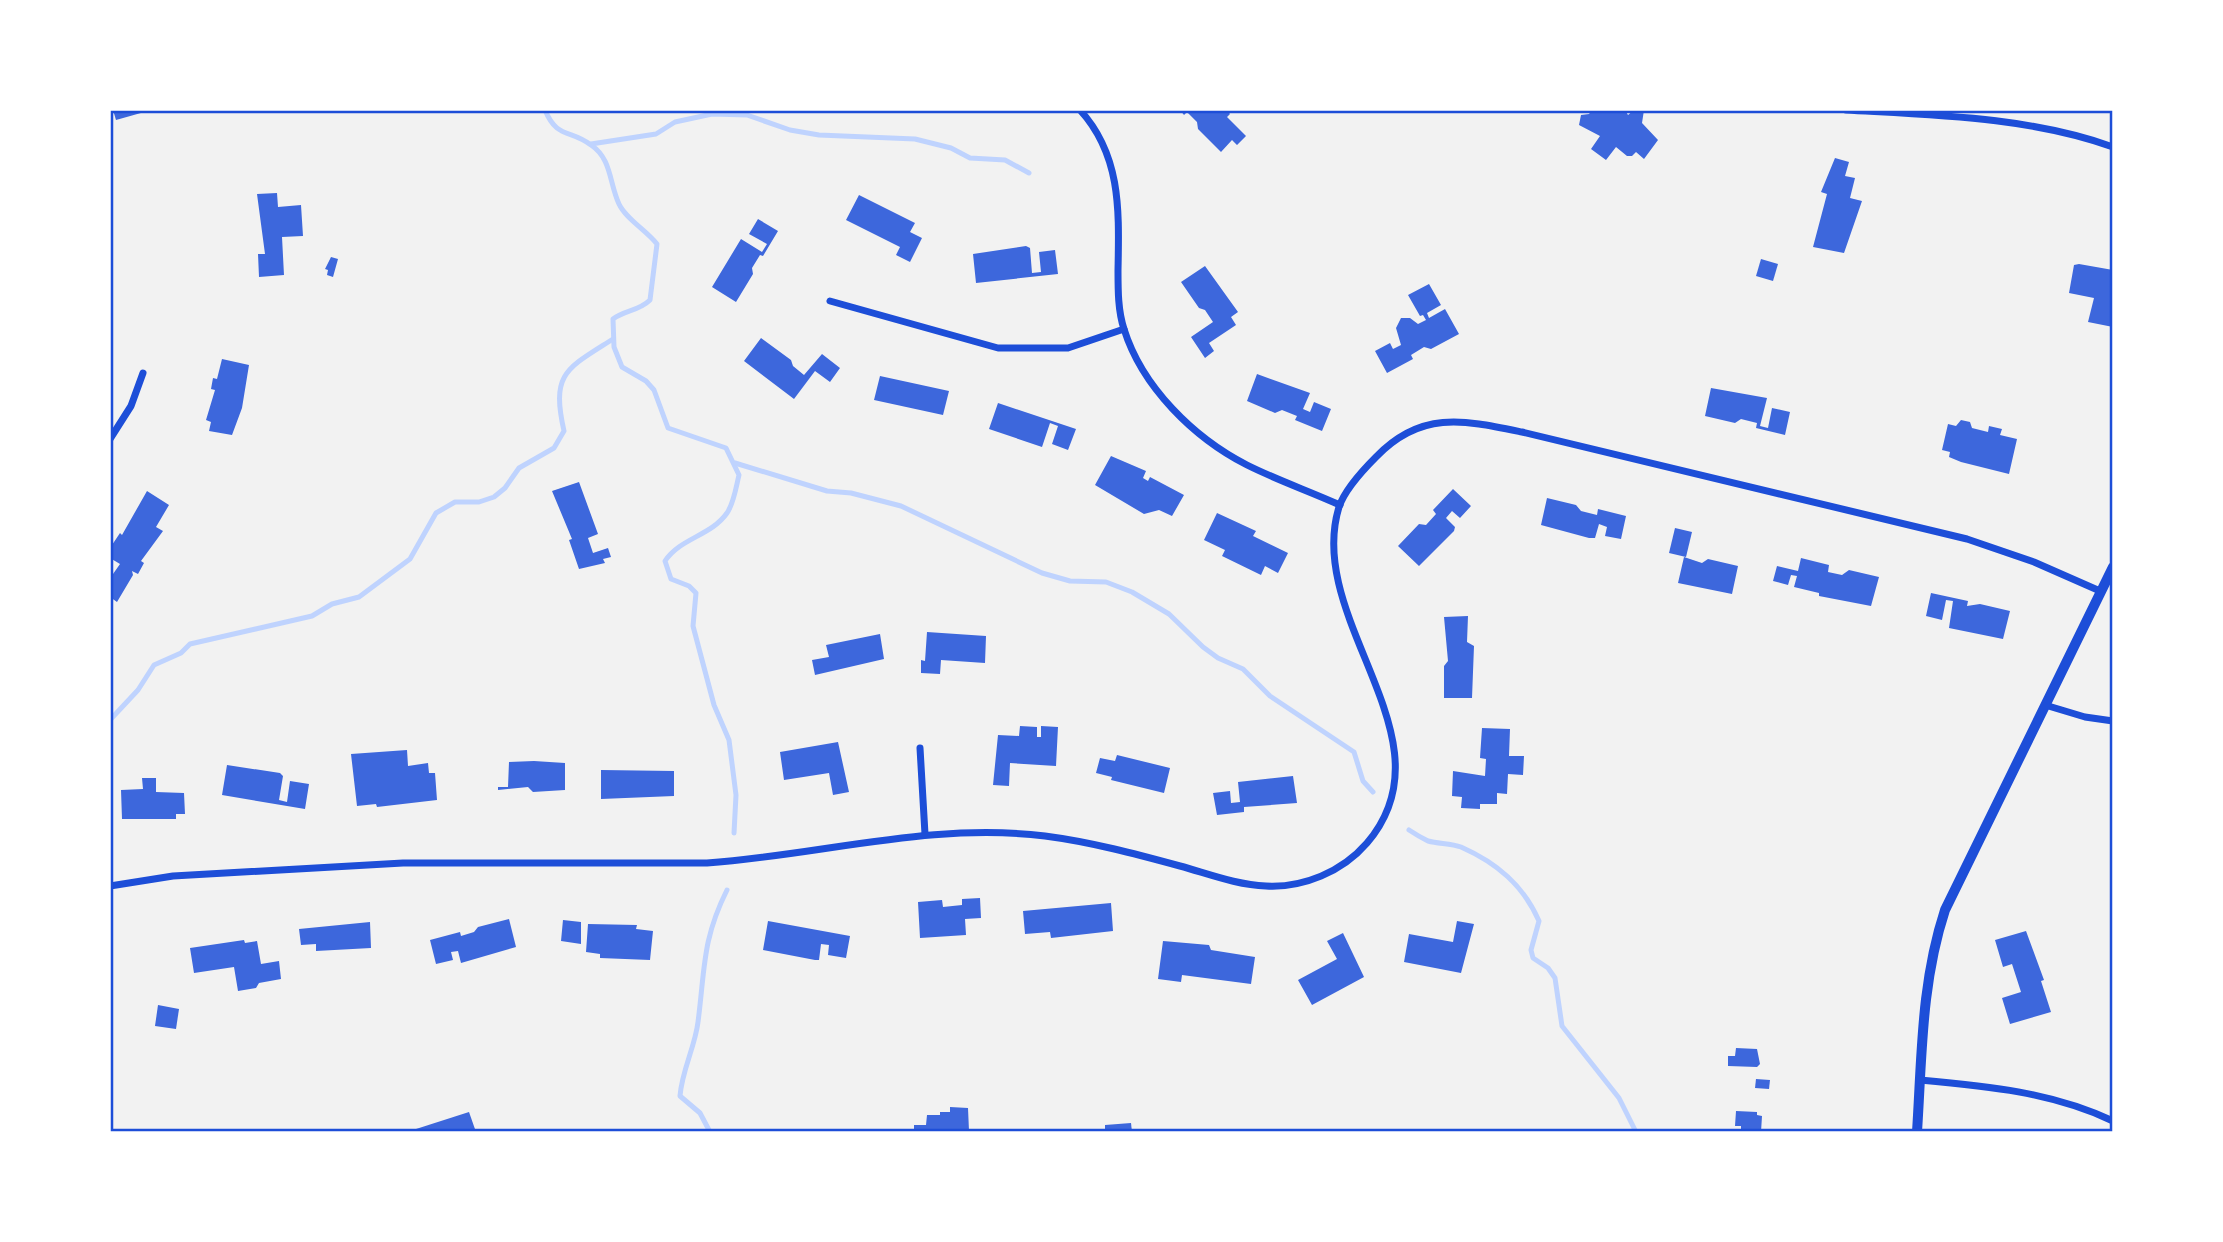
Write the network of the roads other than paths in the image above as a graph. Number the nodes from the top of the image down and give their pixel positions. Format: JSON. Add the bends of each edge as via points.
{"nodes":[{"id":1,"x":1080,"y":110,"type":"edge"},
{"id":2,"x":1846,"y":110,"type":"edge"},
{"id":3,"x":2113,"y":147,"type":"edge"},
{"id":4,"x":830,"y":301,"type":"dead end"},
{"id":5,"x":1124,"y":329,"type":"junction"},
{"id":6,"x":143,"y":373,"type":"dead end"},
{"id":7,"x":110,"y":439,"type":"edge"},
{"id":8,"x":1340,"y":505,"type":"junction"},
{"id":9,"x":2113,"y":566,"type":"edge"},
{"id":10,"x":2100,"y":591,"type":"junction"},
{"id":11,"x":2045,"y":705,"type":"junction"},
{"id":12,"x":2113,"y":721,"type":"edge"},
{"id":13,"x":920,"y":748,"type":"dead end"},
{"id":14,"x":925,"y":834,"type":"junction"},
{"id":15,"x":110,"y":886,"type":"edge"},
{"id":16,"x":1920,"y":1080,"type":"junction"},
{"id":17,"x":2113,"y":1121,"type":"edge"},
{"id":18,"x":1917,"y":1132,"type":"edge"}],
"edges":[{"from":1,"to":5,"type":"street","via":[[1107,148],[1115,177]]},
{"from":2,"to":3,"type":"street","via":[[2009,124]]},
{"from":4,"to":5,"type":"street","via":[[998,348],[1068,348]]},
{"from":5,"to":8,"type":"street","via":[[1147,374],[1176,413],[1205,438],[1246,464]]},
{"from":6,"to":7,"type":"street","via":[[131,406]]},
{"from":8,"to":10,"type":"street","via":[[1370,463],[1404,433],[1421,425],[1461,421],[1967,539]]},
{"from":8,"to":14,"type":"street","via":[[1337,583],[1391,725],[1395,755],[1385,812],[1365,845],[1347,860],[1308,882],[1257,886],[1079,841],[1002,833]]},
{"from":9,"to":10,"type":"street"},
{"from":10,"to":11,"type":"street"},
{"from":11,"to":12,"type":"street"},
{"from":11,"to":16,"type":"street","via":[[1965,864],[1941,923],[1923,1009]]},
{"from":13,"to":14,"type":"street"},
{"from":14,"to":15,"type":"street","via":[[744,860],[403,863],[173,876]]},
{"from":16,"to":17,"type":"street","via":[[2039,1096]]},
{"from":16,"to":18,"type":"street"}]}
